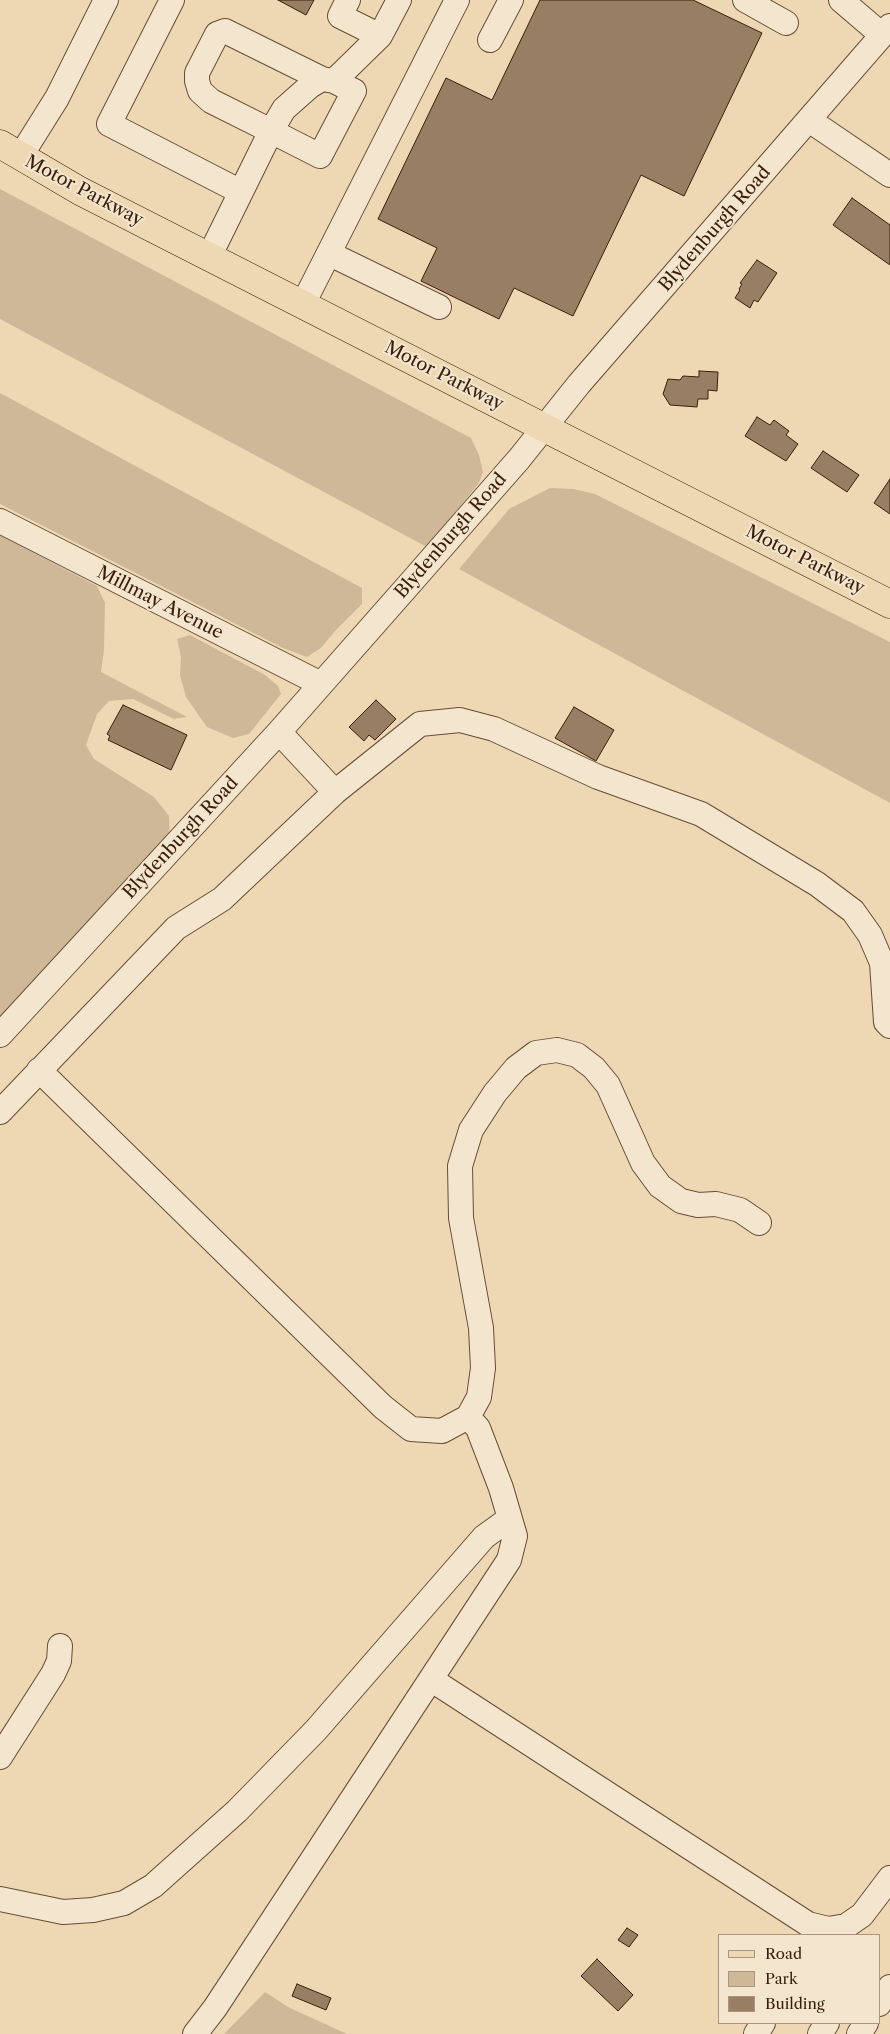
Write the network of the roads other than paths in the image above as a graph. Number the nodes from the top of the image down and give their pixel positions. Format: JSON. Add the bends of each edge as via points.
{"nodes":[{"id":1,"x":106,"y":0,"type":"edge"},
{"id":2,"x":172,"y":0,"type":"edge"},
{"id":3,"x":348,"y":0,"type":"edge"},
{"id":4,"x":399,"y":0,"type":"edge"},
{"id":5,"x":457,"y":0,"type":"edge"},
{"id":6,"x":511,"y":0,"type":"edge"},
{"id":7,"x":746,"y":0,"type":"edge"},
{"id":8,"x":841,"y":0,"type":"edge"},
{"id":9,"x":786,"y":23,"type":"dead end"},
{"id":10,"x":886,"y":30,"type":"edge"},
{"id":11,"x":380,"y":36,"type":"junction"},
{"id":12,"x":490,"y":40,"type":"dead end"},
{"id":13,"x":328,"y":80,"type":"junction"},
{"id":14,"x":809,"y":120,"type":"junction"},
{"id":15,"x":271,"y":131,"type":"junction"},
{"id":16,"x":10,"y":151,"type":"edge"},
{"id":17,"x":890,"y":175,"type":"edge"},
{"id":18,"x":242,"y":192,"type":"junction"},
{"id":19,"x":330,"y":254,"type":"junction"},
{"id":20,"x":209,"y":257,"type":"junction"},
{"id":21,"x":303,"y":304,"type":"junction"},
{"id":22,"x":439,"y":306,"type":"dead end"},
{"id":23,"x":544,"y":427,"type":"junction"},
{"id":24,"x":0,"y":521,"type":"edge"},
{"id":25,"x":890,"y":604,"type":"edge"},
{"id":26,"x":321,"y":684,"type":"junction"},
{"id":27,"x":278,"y":732,"type":"junction"},
{"id":28,"x":335,"y":792,"type":"junction"},
{"id":29,"x":890,"y":1026,"type":"edge"},
{"id":30,"x":0,"y":1035,"type":"edge"},
{"id":31,"x":40,"y":1070,"type":"junction"},
{"id":32,"x":0,"y":1112,"type":"edge"},
{"id":33,"x":759,"y":1223,"type":"dead end"},
{"id":34,"x":468,"y":1417,"type":"junction"},
{"id":35,"x":509,"y":1519,"type":"junction"},
{"id":36,"x":60,"y":1646,"type":"dead end"},
{"id":37,"x":432,"y":1680,"type":"junction"},
{"id":38,"x":0,"y":1757,"type":"edge"},
{"id":39,"x":890,"y":1878,"type":"edge"},
{"id":40,"x":0,"y":1899,"type":"edge"},
{"id":41,"x":890,"y":1987,"type":"edge"},
{"id":42,"x":880,"y":2002,"type":"edge"},
{"id":43,"x":195,"y":2034,"type":"edge"}],
"edges":[{"from":1,"to":16,"type":"street","via":[[56,98]]},
{"from":2,"to":18,"type":"street","via":[[110,124]]},
{"from":3,"to":11,"type":"street","via":[[340,16]]},
{"from":4,"to":11,"type":"street"},
{"from":5,"to":19,"type":"street"},
{"from":6,"to":12,"type":"street"},
{"from":7,"to":9,"type":"street"},
{"from":8,"to":10,"type":"street"},
{"from":10,"to":14,"type":"street","name":"Blydenburgh Road"},
{"from":11,"to":13,"type":"street"},
{"from":13,"to":15,"type":"street","via":[[310,86],[284,109]]},
{"from":13,"to":15,"type":"street","via":[[354,91],[320,156]]},
{"from":13,"to":15,"type":"street","via":[[225,30],[217,34],[197,73],[200,91],[211,101]]},
{"from":14,"to":17,"type":"street"},
{"from":14,"to":23,"type":"street","name":"Blydenburgh Road"},
{"from":15,"to":18,"type":"street"},
{"from":16,"to":20,"type":"main road","name":"Motor Parkway"},
{"from":18,"to":20,"type":"street"},
{"from":19,"to":21,"type":"street"},
{"from":19,"to":22,"type":"street"},
{"from":20,"to":21,"type":"main road","name":"Motor Parkway"},
{"from":21,"to":23,"type":"main road","name":"Motor Parkway"},
{"from":23,"to":25,"type":"main road","name":"Motor Parkway"},
{"from":23,"to":26,"type":"street","name":"Blydenburgh Road"},
{"from":24,"to":26,"type":"street","name":"Millmay Avenue"},
{"from":26,"to":27,"type":"street","name":"Blydenburgh Road"},
{"from":27,"to":28,"type":"street"},
{"from":27,"to":30,"type":"street","name":"Blydenburgh Road"},
{"from":28,"to":29,"type":"street","via":[[420,724],[460,720],[494,729],[598,777],[701,814],[817,884],[853,911],[870,935],[882,963],[886,1022]]},
{"from":28,"to":31,"type":"street","via":[[222,899],[176,928]]},
{"from":31,"to":32,"type":"street"},
{"from":31,"to":34,"type":"street","via":[[383,1407],[411,1429],[442,1431]]},
{"from":33,"to":34,"type":"street","via":[[740,1210],[681,1201],[660,1186],[643,1163],[608,1085],[594,1068],[576,1055],[557,1050],[536,1053],[516,1068],[495,1092],[471,1130],[460,1166],[461,1218],[477,1300],[483,1368],[479,1397]]},
{"from":34,"to":35,"type":"street","via":[[478,1428]]},
{"from":35,"to":37,"type":"street","via":[[515,1536],[509,1560]]},
{"from":35,"to":40,"type":"street","via":[[484,1537],[316,1730],[237,1811],[153,1886],[124,1903],[93,1910],[63,1912]]},
{"from":36,"to":38,"type":"street","via":[[59,1661],[53,1674]]},
{"from":37,"to":39,"type":"street","via":[[808,1924],[828,1929],[846,1926],[862,1915]]},
{"from":37,"to":43,"type":"street"},
{"from":41,"to":42,"type":"street"}]}
